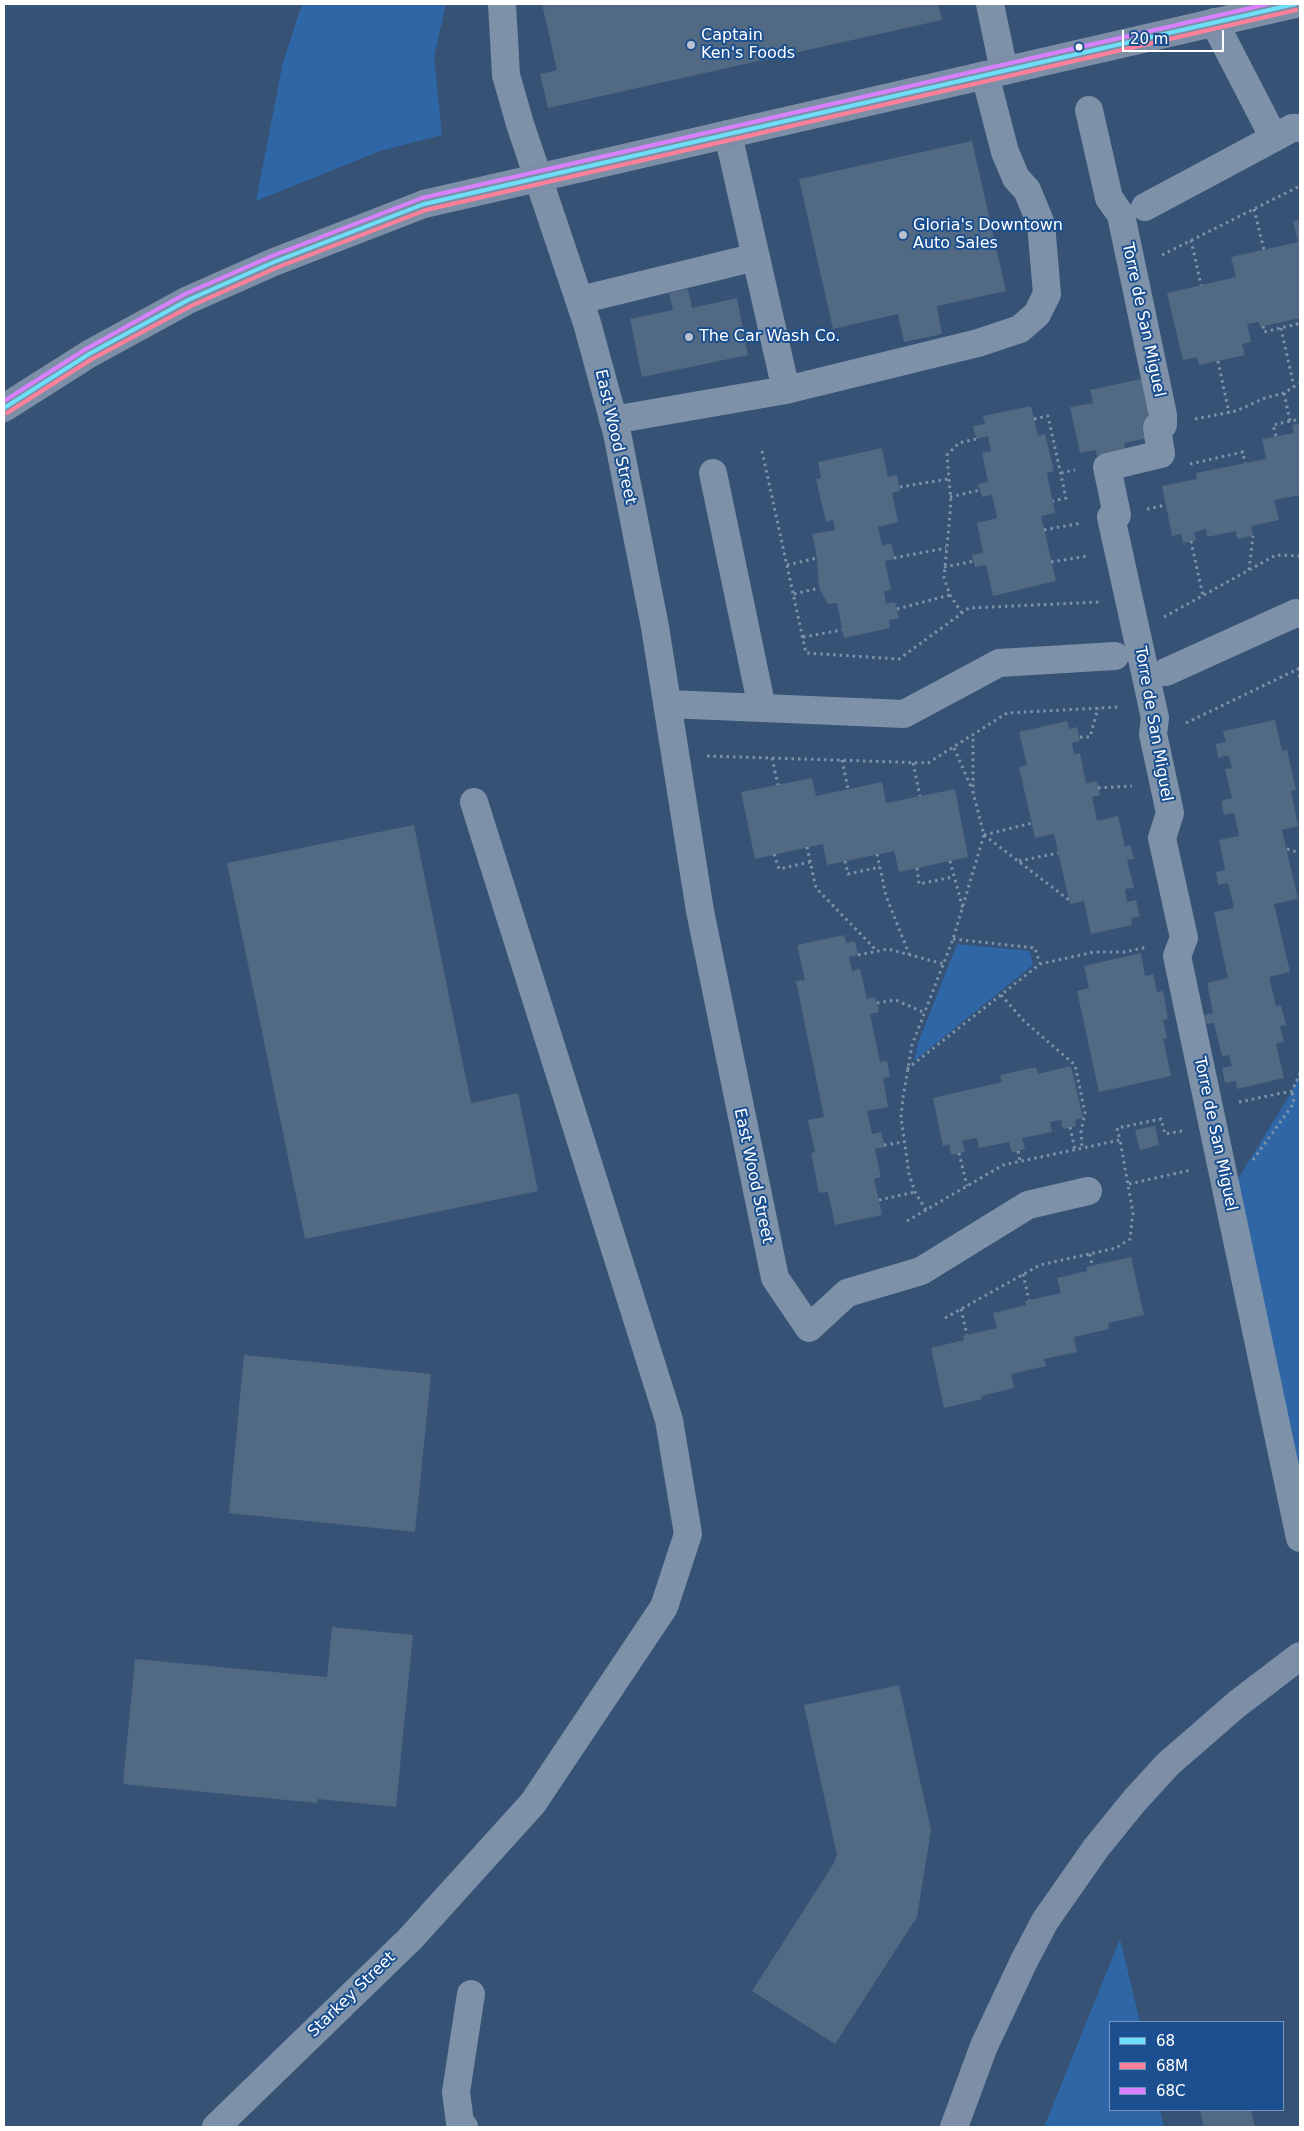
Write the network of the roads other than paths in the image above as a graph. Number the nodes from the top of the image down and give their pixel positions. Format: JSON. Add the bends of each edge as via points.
{"nodes":[{"id":1,"x":502,"y":4,"type":"edge"},
{"id":2,"x":990,"y":4,"type":"edge"},
{"id":3,"x":1295,"y":4,"type":"edge"},
{"id":4,"x":1214,"y":22,"type":"junction"},
{"id":5,"x":995,"y":73,"type":"junction"},
{"id":6,"x":1090,"y":110,"type":"dead end"},
{"id":7,"x":1300,"y":128,"type":"edge"},
{"id":8,"x":728,"y":134,"type":"junction"},
{"id":9,"x":1274,"y":138,"type":"junction"},
{"id":10,"x":539,"y":176,"type":"junction"},
{"id":11,"x":1146,"y":207,"type":"dead end"},
{"id":12,"x":756,"y":257,"type":"junction"},
{"id":13,"x":580,"y":300,"type":"junction"},
{"id":14,"x":786,"y":390,"type":"junction"},
{"id":15,"x":4,"y":408,"type":"edge"},
{"id":16,"x":613,"y":420,"type":"junction"},
{"id":17,"x":712,"y":473,"type":"dead end"},
{"id":18,"x":1300,"y":614,"type":"edge"},
{"id":19,"x":1115,"y":656,"type":"dead end"},
{"id":20,"x":1166,"y":672,"type":"dead end"},
{"id":21,"x":668,"y":704,"type":"junction"},
{"id":22,"x":762,"y":708,"type":"junction"},
{"id":23,"x":474,"y":802,"type":"dead end"},
{"id":24,"x":1088,"y":1191,"type":"dead end"},
{"id":25,"x":1300,"y":1538,"type":"edge"},
{"id":26,"x":1300,"y":1656,"type":"edge"},
{"id":27,"x":471,"y":1994,"type":"dead end"},
{"id":28,"x":216,"y":2127,"type":"edge"},
{"id":29,"x":464,"y":2127,"type":"edge"},
{"id":30,"x":954,"y":2127,"type":"edge"}],
"edges":[{"from":1,"to":10,"type":"street","name":"East Wood Street","via":[[506,75]]},
{"from":2,"to":5,"type":"street"},
{"from":3,"to":4,"type":"main road"},
{"from":4,"to":5,"type":"main road"},
{"from":4,"to":9,"type":"street"},
{"from":5,"to":8,"type":"main road"},
{"from":5,"to":14,"type":"street","via":[[1005,152],[1016,178],[1027,190],[1041,224],[1048,294],[1037,314],[1020,329],[978,343]]},
{"from":6,"to":25,"type":"street","name":"Torre de San Miguel","via":[[1109,198],[1121,215],[1163,425],[1157,427],[1161,454],[1107,467],[1117,515],[1111,518],[1155,718],[1153,734],[1170,813],[1162,838],[1184,938],[1177,956]]},
{"from":7,"to":9,"type":"street","via":[[1292,128]]},
{"from":8,"to":10,"type":"main road"},
{"from":8,"to":12,"type":"street"},
{"from":9,"to":11,"type":"street"},
{"from":10,"to":13,"type":"street","name":"East Wood Street"},
{"from":10,"to":15,"type":"main road","via":[[424,204],[282,259],[188,300],[132,329]]},
{"from":12,"to":13,"type":"street"},
{"from":12,"to":14,"type":"street"},
{"from":13,"to":16,"type":"street","name":"East Wood Street"},
{"from":14,"to":16,"type":"street"},
{"from":16,"to":21,"type":"street","name":"East Wood Street","via":[[649,591]]},
{"from":17,"to":22,"type":"street"},
{"from":18,"to":20,"type":"street","via":[[1296,613]]},
{"from":19,"to":22,"type":"street","via":[[999,664],[904,714]]},
{"from":21,"to":22,"type":"street"},
{"from":21,"to":24,"type":"street","name":"East Wood Street","via":[[700,911],[772,1266],[781,1290],[809,1328],[847,1293],[921,1271],[1028,1205]]},
{"from":23,"to":28,"type":"street","name":"Starkey Street","via":[[669,1420],[688,1534],[664,1607],[534,1803],[410,1939]]},
{"from":26,"to":30,"type":"main road","via":[[1168,1764],[1096,1848],[1045,1921],[1024,1961],[984,2046]]},
{"from":27,"to":29,"type":"street","via":[[456,2092],[460,2123]]}]}
